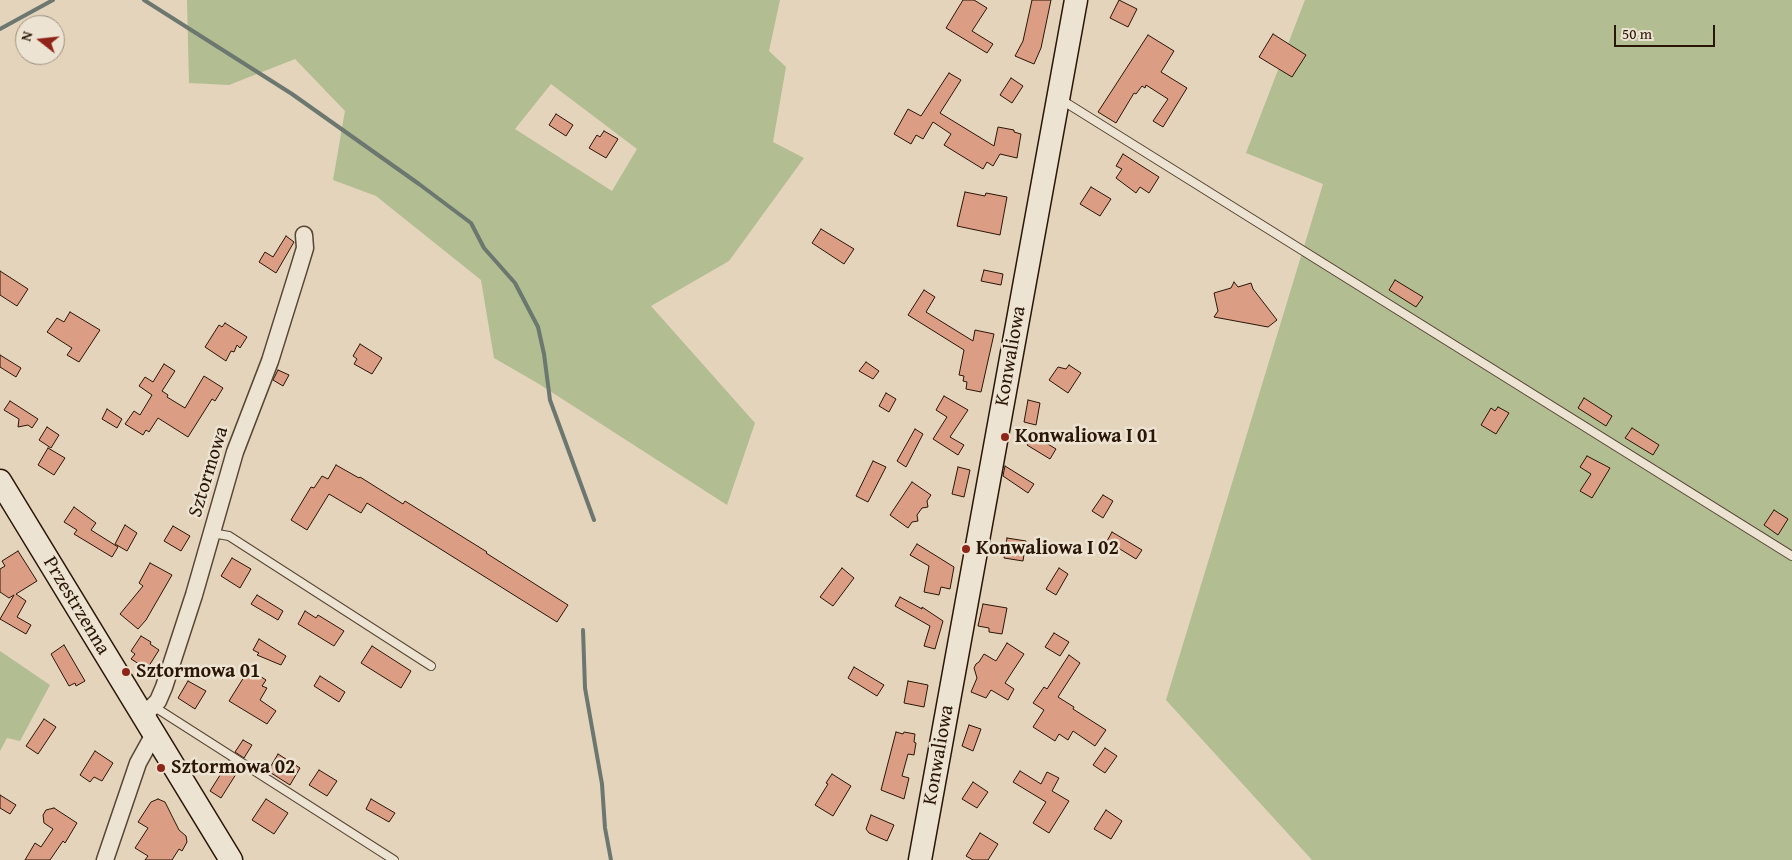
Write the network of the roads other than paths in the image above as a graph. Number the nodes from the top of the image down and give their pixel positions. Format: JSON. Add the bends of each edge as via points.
{"nodes":[{"id":1,"x":1076,"y":0,"type":"edge"},
{"id":2,"x":1058,"y":98,"type":"junction"},
{"id":3,"x":304,"y":235,"type":"dead end"},
{"id":4,"x":0,"y":480,"type":"edge"},
{"id":5,"x":212,"y":533,"type":"junction"},
{"id":6,"x":1792,"y":556,"type":"edge"},
{"id":7,"x":431,"y":666,"type":"dead end"},
{"id":8,"x":150,"y":719,"type":"junction"},
{"id":9,"x":105,"y":860,"type":"edge"},
{"id":10,"x":230,"y":860,"type":"edge"},
{"id":11,"x":394,"y":860,"type":"edge"},
{"id":12,"x":920,"y":860,"type":"edge"}],
"edges":[{"from":1,"to":2,"type":"street","name":"Konwaliowa"},
{"from":2,"to":6,"type":"lane"},
{"from":2,"to":12,"type":"street","name":"Konwaliowa"},
{"from":3,"to":5,"type":"street","name":"Sztormowa","via":[[305,248],[270,361],[235,452]]},
{"from":4,"to":8,"type":"street","name":"Przestrzenna"},
{"from":5,"to":7,"type":"lane","via":[[229,536]]},
{"from":5,"to":8,"type":"street","name":"Sztormowa","via":[[164,687]]},
{"from":8,"to":9,"type":"street","name":"Sztormowa"},
{"from":8,"to":10,"type":"street","name":"Przestrzenna"},
{"from":8,"to":11,"type":"lane"}]}
